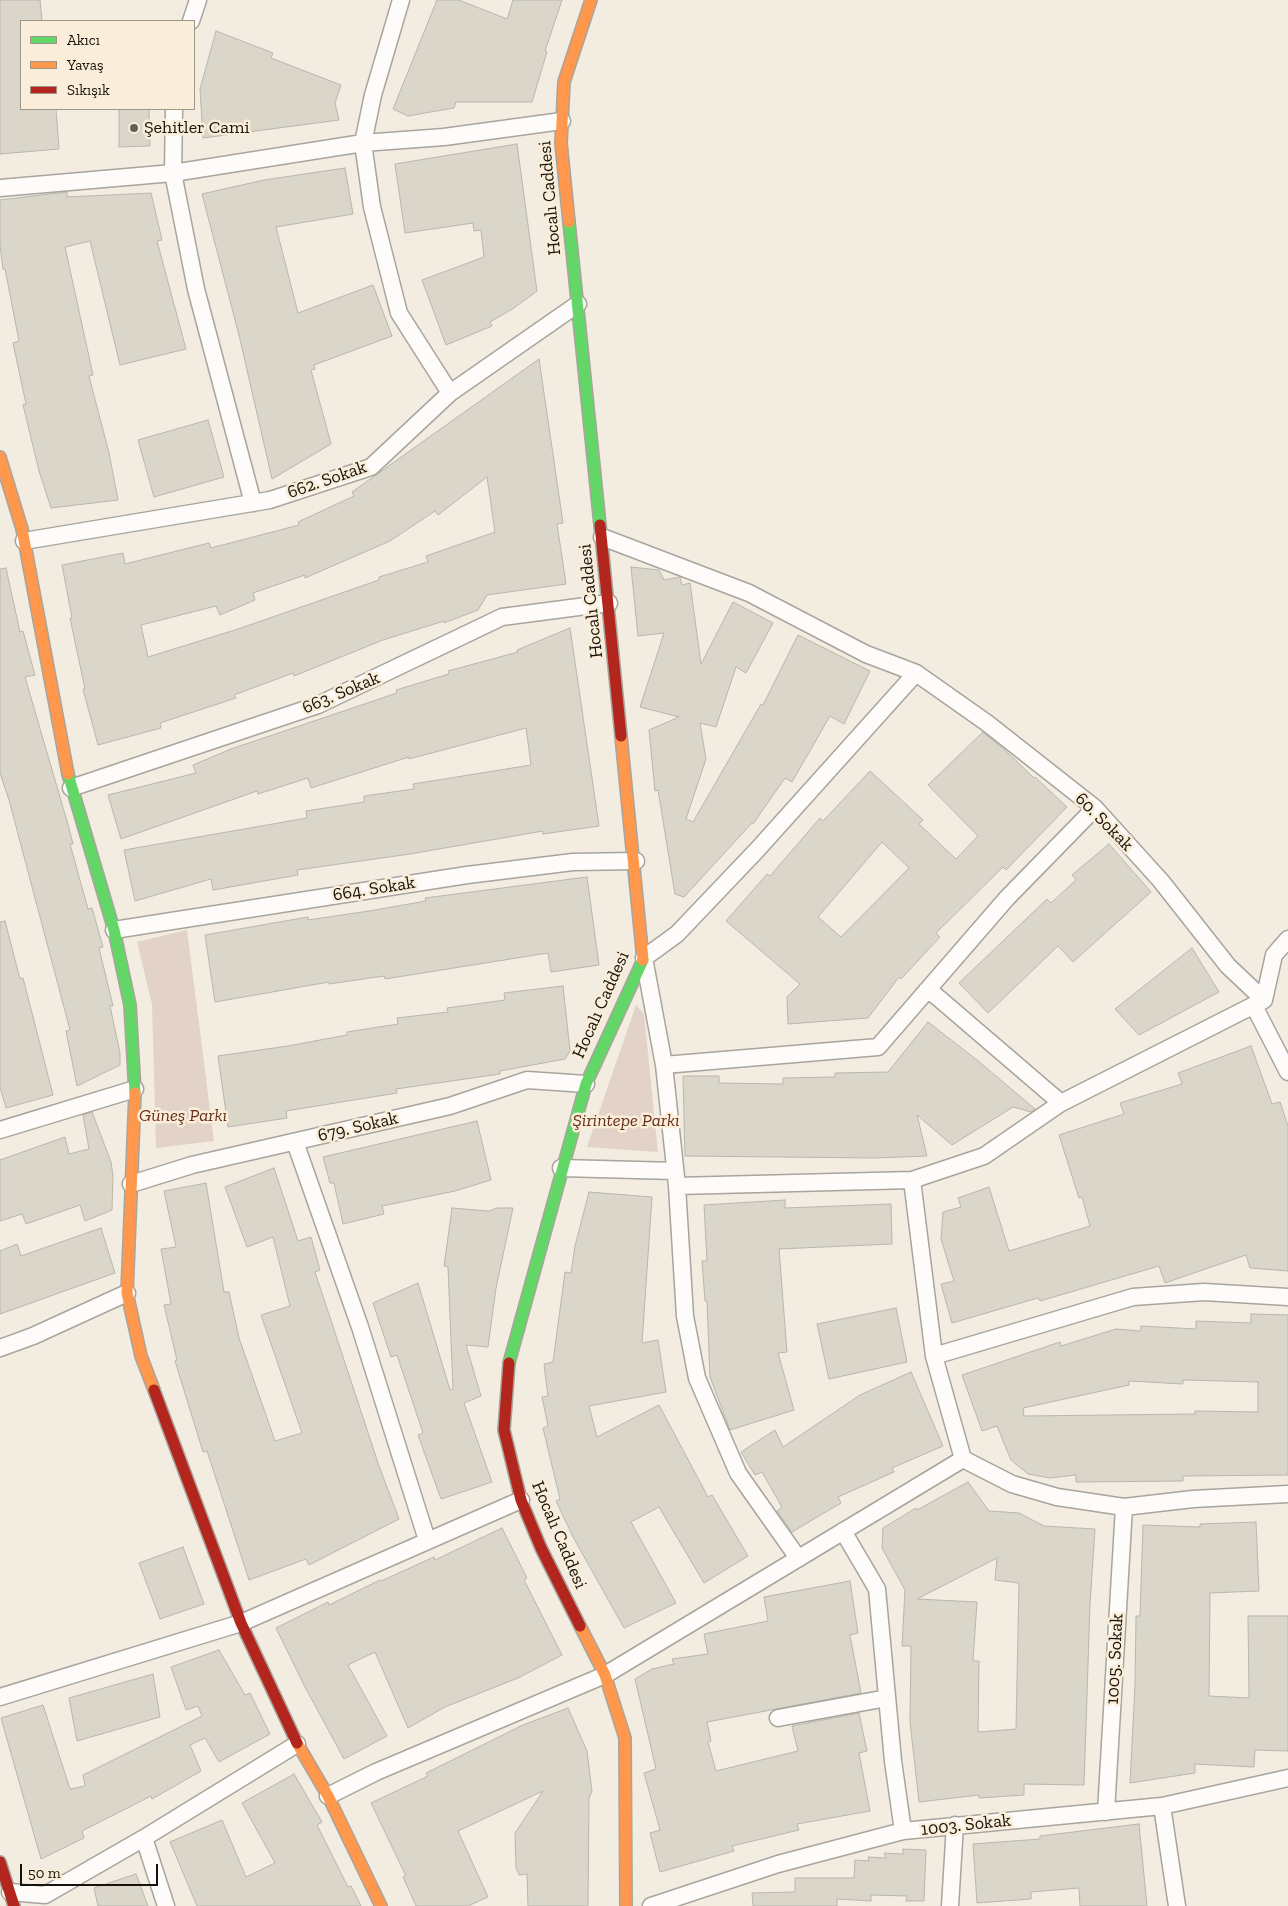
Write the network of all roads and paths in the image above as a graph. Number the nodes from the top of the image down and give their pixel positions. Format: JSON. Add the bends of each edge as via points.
{"nodes":[{"id":1,"x":198,"y":0,"type":"edge"},
{"id":2,"x":401,"y":0,"type":"edge"},
{"id":3,"x":591,"y":0,"type":"edge"},
{"id":4,"x":191,"y":20,"type":"edge"},
{"id":5,"x":174,"y":110,"type":"edge"},
{"id":6,"x":562,"y":121,"type":"junction"},
{"id":7,"x":363,"y":143,"type":"junction"},
{"id":8,"x":173,"y":173,"type":"junction"},
{"id":9,"x":0,"y":188,"type":"edge"},
{"id":10,"x":578,"y":304,"type":"junction"},
{"id":11,"x":450,"y":393,"type":"junction"},
{"id":12,"x":0,"y":457,"type":"edge"},
{"id":13,"x":253,"y":503,"type":"junction"},
{"id":14,"x":602,"y":537,"type":"junction"},
{"id":15,"x":24,"y":540,"type":"junction"},
{"id":16,"x":609,"y":603,"type":"junction"},
{"id":17,"x":916,"y":673,"type":"junction"},
{"id":18,"x":71,"y":788,"type":"junction"},
{"id":19,"x":1095,"y":808,"type":"junction"},
{"id":20,"x":636,"y":861,"type":"junction"},
{"id":21,"x":114,"y":930,"type":"junction"},
{"id":22,"x":1288,"y":939,"type":"edge"},
{"id":23,"x":644,"y":958,"type":"junction"},
{"id":24,"x":926,"y":991,"type":"junction"},
{"id":25,"x":1259,"y":1003,"type":"junction"},
{"id":26,"x":664,"y":1065,"type":"junction"},
{"id":27,"x":1288,"y":1072,"type":"edge"},
{"id":28,"x":586,"y":1084,"type":"junction"},
{"id":29,"x":135,"y":1089,"type":"junction"},
{"id":30,"x":1061,"y":1103,"type":"junction"},
{"id":31,"x":0,"y":1130,"type":"edge"},
{"id":32,"x":295,"y":1142,"type":"junction"},
{"id":33,"x":561,"y":1168,"type":"junction"},
{"id":34,"x":676,"y":1178,"type":"junction"},
{"id":35,"x":912,"y":1180,"type":"junction"},
{"id":36,"x":131,"y":1184,"type":"junction"},
{"id":37,"x":127,"y":1293,"type":"junction"},
{"id":38,"x":1288,"y":1297,"type":"edge"},
{"id":39,"x":0,"y":1348,"type":"edge"},
{"id":40,"x":934,"y":1356,"type":"junction"},
{"id":41,"x":963,"y":1459,"type":"junction"},
{"id":42,"x":1288,"y":1494,"type":"edge"},
{"id":43,"x":521,"y":1500,"type":"junction"},
{"id":44,"x":1124,"y":1507,"type":"junction"},
{"id":45,"x":844,"y":1531,"type":"junction"},
{"id":46,"x":427,"y":1540,"type":"junction"},
{"id":47,"x":798,"y":1558,"type":"junction"},
{"id":48,"x":241,"y":1623,"type":"junction"},
{"id":49,"x":605,"y":1676,"type":"junction"},
{"id":50,"x":0,"y":1697,"type":"edge"},
{"id":51,"x":887,"y":1698,"type":"junction"},
{"id":52,"x":778,"y":1718,"type":"dead end"},
{"id":53,"x":297,"y":1744,"type":"junction"},
{"id":54,"x":1288,"y":1778,"type":"edge"},
{"id":55,"x":328,"y":1796,"type":"junction"},
{"id":56,"x":1162,"y":1806,"type":"junction"},
{"id":57,"x":1106,"y":1812,"type":"junction"},
{"id":58,"x":955,"y":1825,"type":"junction"},
{"id":59,"x":903,"y":1831,"type":"junction"},
{"id":60,"x":144,"y":1838,"type":"junction"},
{"id":61,"x":0,"y":1862,"type":"edge"},
{"id":62,"x":12,"y":1899,"type":"edge"},
{"id":63,"x":166,"y":1906,"type":"edge"},
{"id":64,"x":381,"y":1906,"type":"edge"},
{"id":65,"x":626,"y":1906,"type":"edge"},
{"id":66,"x":651,"y":1906,"type":"edge"},
{"id":67,"x":950,"y":1906,"type":"edge"},
{"id":68,"x":1177,"y":1906,"type":"edge"}],
"edges":[{"from":1,"to":4,"type":"street"},
{"from":2,"to":7,"type":"street","via":[[373,95]]},
{"from":3,"to":6,"type":"street","name":"Hocalı Caddesi","via":[[564,82]]},
{"from":5,"to":8,"type":"street"},
{"from":6,"to":7,"type":"street","via":[[444,137]]},
{"from":6,"to":10,"type":"street","name":"Hocalı Caddesi","via":[[561,144]]},
{"from":7,"to":8,"type":"street"},
{"from":7,"to":11,"type":"street","via":[[372,207],[399,313]]},
{"from":8,"to":9,"type":"street"},
{"from":8,"to":13,"type":"street","via":[[196,289]]},
{"from":10,"to":11,"type":"street","name":"662. Sokak"},
{"from":10,"to":14,"type":"street","name":"Hocalı Caddesi"},
{"from":11,"to":13,"type":"street","name":"662. Sokak","via":[[372,467]]},
{"from":12,"to":15,"type":"street"},
{"from":13,"to":15,"type":"street","name":"662. Sokak"},
{"from":14,"to":16,"type":"street","name":"Hocalı Caddesi"},
{"from":14,"to":17,"type":"street","name":"60. Sokak","via":[[748,593],[866,654]]},
{"from":15,"to":18,"type":"street"},
{"from":16,"to":18,"type":"street","name":"663. Sokak","via":[[502,617],[318,704]]},
{"from":16,"to":20,"type":"street","name":"Hocalı Caddesi"},
{"from":17,"to":19,"type":"street","name":"60. Sokak"},
{"from":17,"to":23,"type":"street","via":[[757,850],[676,934]]},
{"from":18,"to":21,"type":"street"},
{"from":19,"to":24,"type":"street","via":[[1007,898]]},
{"from":19,"to":25,"type":"street","name":"60. Sokak","via":[[1161,881]]},
{"from":20,"to":21,"type":"street","name":"664. Sokak","via":[[572,862],[467,875]]},
{"from":20,"to":23,"type":"street","name":"Hocalı Caddesi"},
{"from":21,"to":29,"type":"street","via":[[130,1005]]},
{"from":22,"to":25,"type":"street","via":[[1274,955]]},
{"from":23,"to":26,"type":"street"},
{"from":23,"to":28,"type":"street","name":"Hocalı Caddesi"},
{"from":24,"to":26,"type":"street","via":[[878,1047]]},
{"from":24,"to":30,"type":"street"},
{"from":25,"to":27,"type":"street","name":"60. Sokak"},
{"from":25,"to":30,"type":"street"},
{"from":26,"to":34,"type":"street"},
{"from":28,"to":32,"type":"street","name":"679. Sokak","via":[[527,1080],[450,1106]]},
{"from":28,"to":33,"type":"street","name":"Hocalı Caddesi"},
{"from":29,"to":31,"type":"street"},
{"from":29,"to":36,"type":"street"},
{"from":30,"to":35,"type":"street","via":[[984,1156]]},
{"from":32,"to":36,"type":"street","name":"679. Sokak","via":[[192,1165]]},
{"from":32,"to":46,"type":"street","via":[[360,1327]]},
{"from":33,"to":34,"type":"street"},
{"from":33,"to":43,"type":"street","name":"Hocalı Caddesi","via":[[509,1363],[504,1430]]},
{"from":34,"to":35,"type":"street"},
{"from":34,"to":47,"type":"street","via":[[685,1316],[697,1378],[738,1473]]},
{"from":35,"to":40,"type":"street"},
{"from":36,"to":37,"type":"street"},
{"from":37,"to":39,"type":"street"},
{"from":37,"to":48,"type":"street","via":[[141,1356]]},
{"from":38,"to":40,"type":"street","via":[[1204,1292],[1134,1297]]},
{"from":40,"to":41,"type":"street"},
{"from":41,"to":44,"type":"street","via":[[1012,1484],[1048,1495]]},
{"from":41,"to":45,"type":"street"},
{"from":42,"to":44,"type":"street","via":[[1193,1499]]},
{"from":43,"to":46,"type":"street"},
{"from":43,"to":49,"type":"street","name":"Hocalı Caddesi","via":[[541,1548]]},
{"from":44,"to":57,"type":"street","name":"1005. Sokak"},
{"from":45,"to":47,"type":"street"},
{"from":45,"to":51,"type":"street","via":[[877,1589]]},
{"from":46,"to":48,"type":"street"},
{"from":47,"to":49,"type":"street"},
{"from":48,"to":50,"type":"street"},
{"from":48,"to":53,"type":"street"},
{"from":49,"to":55,"type":"street","via":[[376,1772]]},
{"from":49,"to":65,"type":"street","name":"Hocalı Caddesi","via":[[625,1738]]},
{"from":51,"to":52,"type":"street"},
{"from":51,"to":59,"type":"street"},
{"from":53,"to":55,"type":"street"},
{"from":53,"to":60,"type":"street"},
{"from":54,"to":56,"type":"street","name":"1003. Sokak"},
{"from":55,"to":64,"type":"street"},
{"from":56,"to":57,"type":"street","name":"1003. Sokak"},
{"from":56,"to":68,"type":"street"},
{"from":57,"to":58,"type":"street","name":"1003. Sokak"},
{"from":58,"to":59,"type":"street","name":"1003. Sokak"},
{"from":58,"to":67,"type":"street"},
{"from":59,"to":66,"type":"street","name":"1003. Sokak","via":[[778,1864]]},
{"from":60,"to":62,"type":"street","via":[[45,1895]]},
{"from":60,"to":63,"type":"street"},
{"from":61,"to":62,"type":"street"}]}
